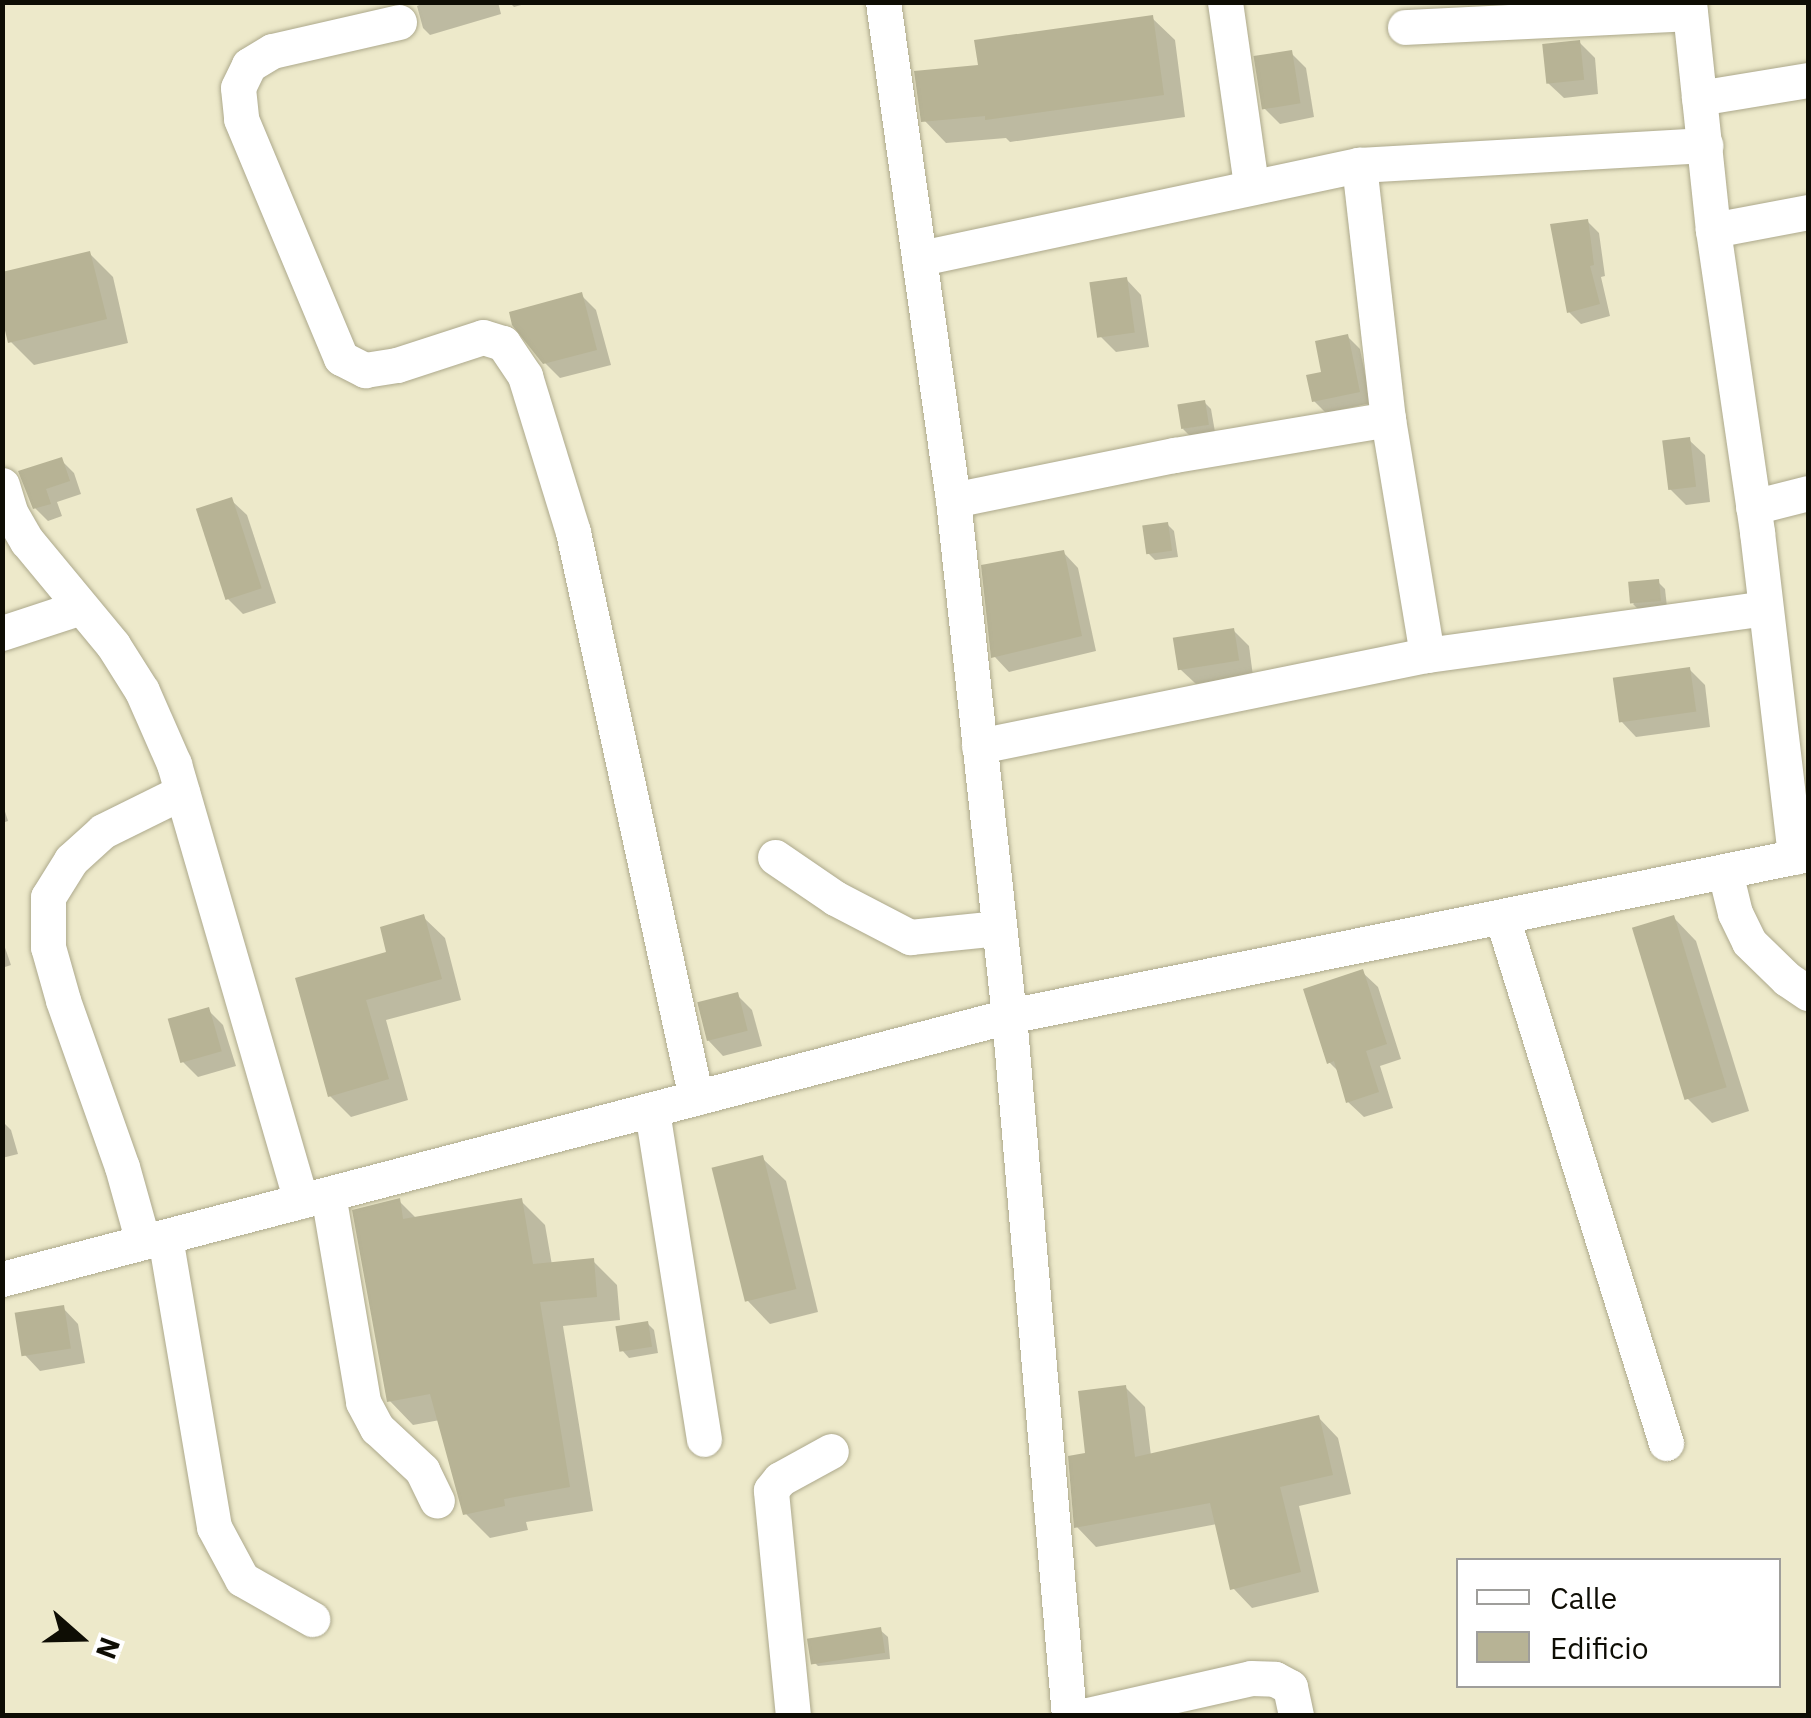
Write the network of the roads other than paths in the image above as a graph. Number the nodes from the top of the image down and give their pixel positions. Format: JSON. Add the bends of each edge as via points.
{"nodes":[{"id":1,"x":883,"y":2,"type":"edge"},
{"id":2,"x":1225,"y":2,"type":"edge"},
{"id":3,"x":1690,"y":8,"type":"edge"},
{"id":4,"x":399,"y":22,"type":"dead end"},
{"id":5,"x":1405,"y":27,"type":"dead end"},
{"id":6,"x":1808,"y":80,"type":"edge"},
{"id":7,"x":1698,"y":98,"type":"junction"},
{"id":8,"x":1704,"y":145,"type":"junction"},
{"id":9,"x":1358,"y":165,"type":"junction"},
{"id":10,"x":1251,"y":185,"type":"junction"},
{"id":11,"x":1808,"y":212,"type":"edge"},
{"id":12,"x":1713,"y":230,"type":"junction"},
{"id":13,"x":921,"y":258,"type":"junction"},
{"id":14,"x":1388,"y":419,"type":"junction"},
{"id":15,"x":2,"y":485,"type":"edge"},
{"id":16,"x":1808,"y":494,"type":"edge"},
{"id":17,"x":954,"y":500,"type":"junction"},
{"id":18,"x":1753,"y":508,"type":"junction"},
{"id":19,"x":81,"y":608,"type":"junction"},
{"id":20,"x":1765,"y":608,"type":"junction"},
{"id":21,"x":2,"y":633,"type":"edge"},
{"id":22,"x":1427,"y":656,"type":"junction"},
{"id":23,"x":978,"y":746,"type":"junction"},
{"id":24,"x":182,"y":792,"type":"junction"},
{"id":25,"x":1802,"y":855,"type":"edge"},
{"id":26,"x":775,"y":857,"type":"dead end"},
{"id":27,"x":1725,"y":872,"type":"junction"},
{"id":28,"x":1502,"y":916,"type":"junction"},
{"id":29,"x":999,"y":928,"type":"junction"},
{"id":30,"x":1808,"y":992,"type":"edge"},
{"id":31,"x":1009,"y":1016,"type":"junction"},
{"id":32,"x":696,"y":1098,"type":"junction"},
{"id":33,"x":652,"y":1111,"type":"junction"},
{"id":34,"x":315,"y":1197,"type":"junction"},
{"id":35,"x":154,"y":1240,"type":"junction"},
{"id":36,"x":2,"y":1280,"type":"edge"},
{"id":37,"x":704,"y":1439,"type":"dead end"},
{"id":38,"x":1666,"y":1443,"type":"dead end"},
{"id":39,"x":831,"y":1450,"type":"dead end"},
{"id":40,"x":437,"y":1501,"type":"dead end"},
{"id":41,"x":312,"y":1619,"type":"dead end"},
{"id":42,"x":794,"y":1716,"type":"edge"},
{"id":43,"x":1069,"y":1716,"type":"edge"},
{"id":44,"x":1083,"y":1716,"type":"edge"},
{"id":45,"x":1296,"y":1716,"type":"edge"}],
"edges":[{"from":1,"to":13,"type":"street"},
{"from":2,"to":10,"type":"street"},
{"from":3,"to":5,"type":"street"},
{"from":3,"to":7,"type":"street"},
{"from":4,"to":32,"type":"street","via":[[272,51],[249,65],[238,88],[241,118],[341,358],[365,370],[484,337],[503,343],[525,376],[573,532]]},
{"from":6,"to":7,"type":"street"},
{"from":7,"to":8,"type":"street"},
{"from":8,"to":9,"type":"street"},
{"from":8,"to":12,"type":"street"},
{"from":9,"to":10,"type":"street"},
{"from":9,"to":14,"type":"street"},
{"from":10,"to":13,"type":"street"},
{"from":11,"to":12,"type":"street"},
{"from":12,"to":18,"type":"street"},
{"from":13,"to":17,"type":"street"},
{"from":14,"to":17,"type":"street"},
{"from":14,"to":22,"type":"street"},
{"from":15,"to":19,"type":"street","via":[[27,540]]},
{"from":16,"to":18,"type":"street"},
{"from":17,"to":23,"type":"street"},
{"from":18,"to":20,"type":"street"},
{"from":19,"to":21,"type":"street"},
{"from":19,"to":24,"type":"street","via":[[142,691]]},
{"from":20,"to":22,"type":"street"},
{"from":20,"to":25,"type":"street"},
{"from":22,"to":23,"type":"street"},
{"from":23,"to":29,"type":"street"},
{"from":24,"to":34,"type":"street"},
{"from":24,"to":35,"type":"street","via":[[103,831],[71,860],[48,897],[48,947],[63,1000]]},
{"from":25,"to":27,"type":"street"},
{"from":26,"to":29,"type":"street","via":[[835,898],[910,936]]},
{"from":27,"to":28,"type":"street"},
{"from":27,"to":30,"type":"street","via":[[1748,942]]},
{"from":28,"to":31,"type":"street"},
{"from":28,"to":38,"type":"street"},
{"from":29,"to":31,"type":"street"},
{"from":31,"to":32,"type":"street"},
{"from":31,"to":43,"type":"street"},
{"from":32,"to":33,"type":"street"},
{"from":33,"to":34,"type":"street"},
{"from":33,"to":37,"type":"street"},
{"from":34,"to":35,"type":"street"},
{"from":34,"to":40,"type":"street","via":[[363,1402],[376,1428],[422,1470]]},
{"from":35,"to":36,"type":"street"},
{"from":35,"to":41,"type":"street","via":[[214,1527],[242,1579]]},
{"from":39,"to":42,"type":"street","via":[[771,1490]]},
{"from":44,"to":45,"type":"street","via":[[1252,1678],[1290,1687]]}]}
